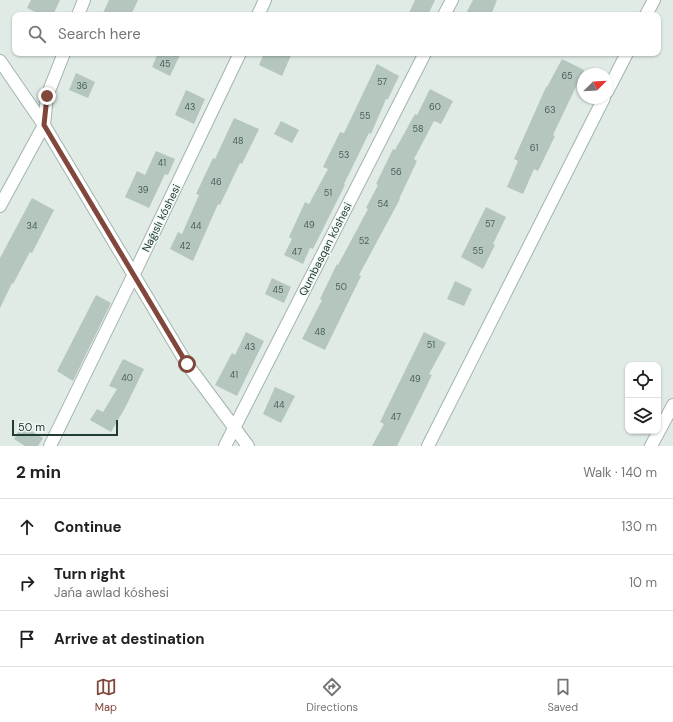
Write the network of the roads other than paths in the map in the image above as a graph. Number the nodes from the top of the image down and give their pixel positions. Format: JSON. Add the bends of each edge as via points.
{"nodes":[{"id":1,"x":84,"y":0,"type":"edge"},
{"id":2,"x":265,"y":0,"type":"edge"},
{"id":3,"x":452,"y":0,"type":"edge"},
{"id":4,"x":654,"y":0,"type":"edge"},
{"id":5,"x":79,"y":12,"type":"edge"},
{"id":6,"x":259,"y":12,"type":"edge"},
{"id":7,"x":446,"y":12,"type":"edge"},
{"id":8,"x":648,"y":12,"type":"edge"},
{"id":9,"x":63,"y":56,"type":"edge"},
{"id":10,"x":239,"y":56,"type":"edge"},
{"id":11,"x":423,"y":56,"type":"edge"},
{"id":12,"x":625,"y":56,"type":"edge"},
{"id":13,"x":0,"y":61,"type":"edge"},
{"id":14,"x":613,"y":80,"type":"edge"},
{"id":15,"x":601,"y":104,"type":"edge"},
{"id":16,"x":44,"y":125,"type":"junction"},
{"id":17,"x":0,"y":206,"type":"edge"},
{"id":18,"x":134,"y":274,"type":"junction"},
{"id":19,"x":673,"y":405,"type":"edge"},
{"id":20,"x":234,"y":427,"type":"junction"},
{"id":21,"x":50,"y":446,"type":"edge"},
{"id":22,"x":225,"y":446,"type":"edge"},
{"id":23,"x":248,"y":446,"type":"edge"},
{"id":24,"x":428,"y":446,"type":"edge"},
{"id":25,"x":651,"y":446,"type":"edge"}],
"edges":[{"from":1,"to":5,"type":"street"},
{"from":2,"to":6,"type":"street"},
{"from":3,"to":7,"type":"street"},
{"from":4,"to":8,"type":"street"},
{"from":9,"to":16,"type":"street","via":[[47,96]]},
{"from":10,"to":18,"type":"street","name":"Naǵıslı kóshesi"},
{"from":11,"to":20,"type":"street","name":"Qumbasqan kóshesi"},
{"from":12,"to":14,"type":"street"},
{"from":13,"to":16,"type":"street"},
{"from":15,"to":24,"type":"street"},
{"from":16,"to":17,"type":"street"},
{"from":16,"to":18,"type":"street"},
{"from":18,"to":20,"type":"street","via":[[187,364]]},
{"from":18,"to":21,"type":"street","name":"Naǵıslı kóshesi"},
{"from":19,"to":25,"type":"street"},
{"from":20,"to":22,"type":"street","name":"Qumbasqan kóshesi"},
{"from":20,"to":23,"type":"street"}]}
